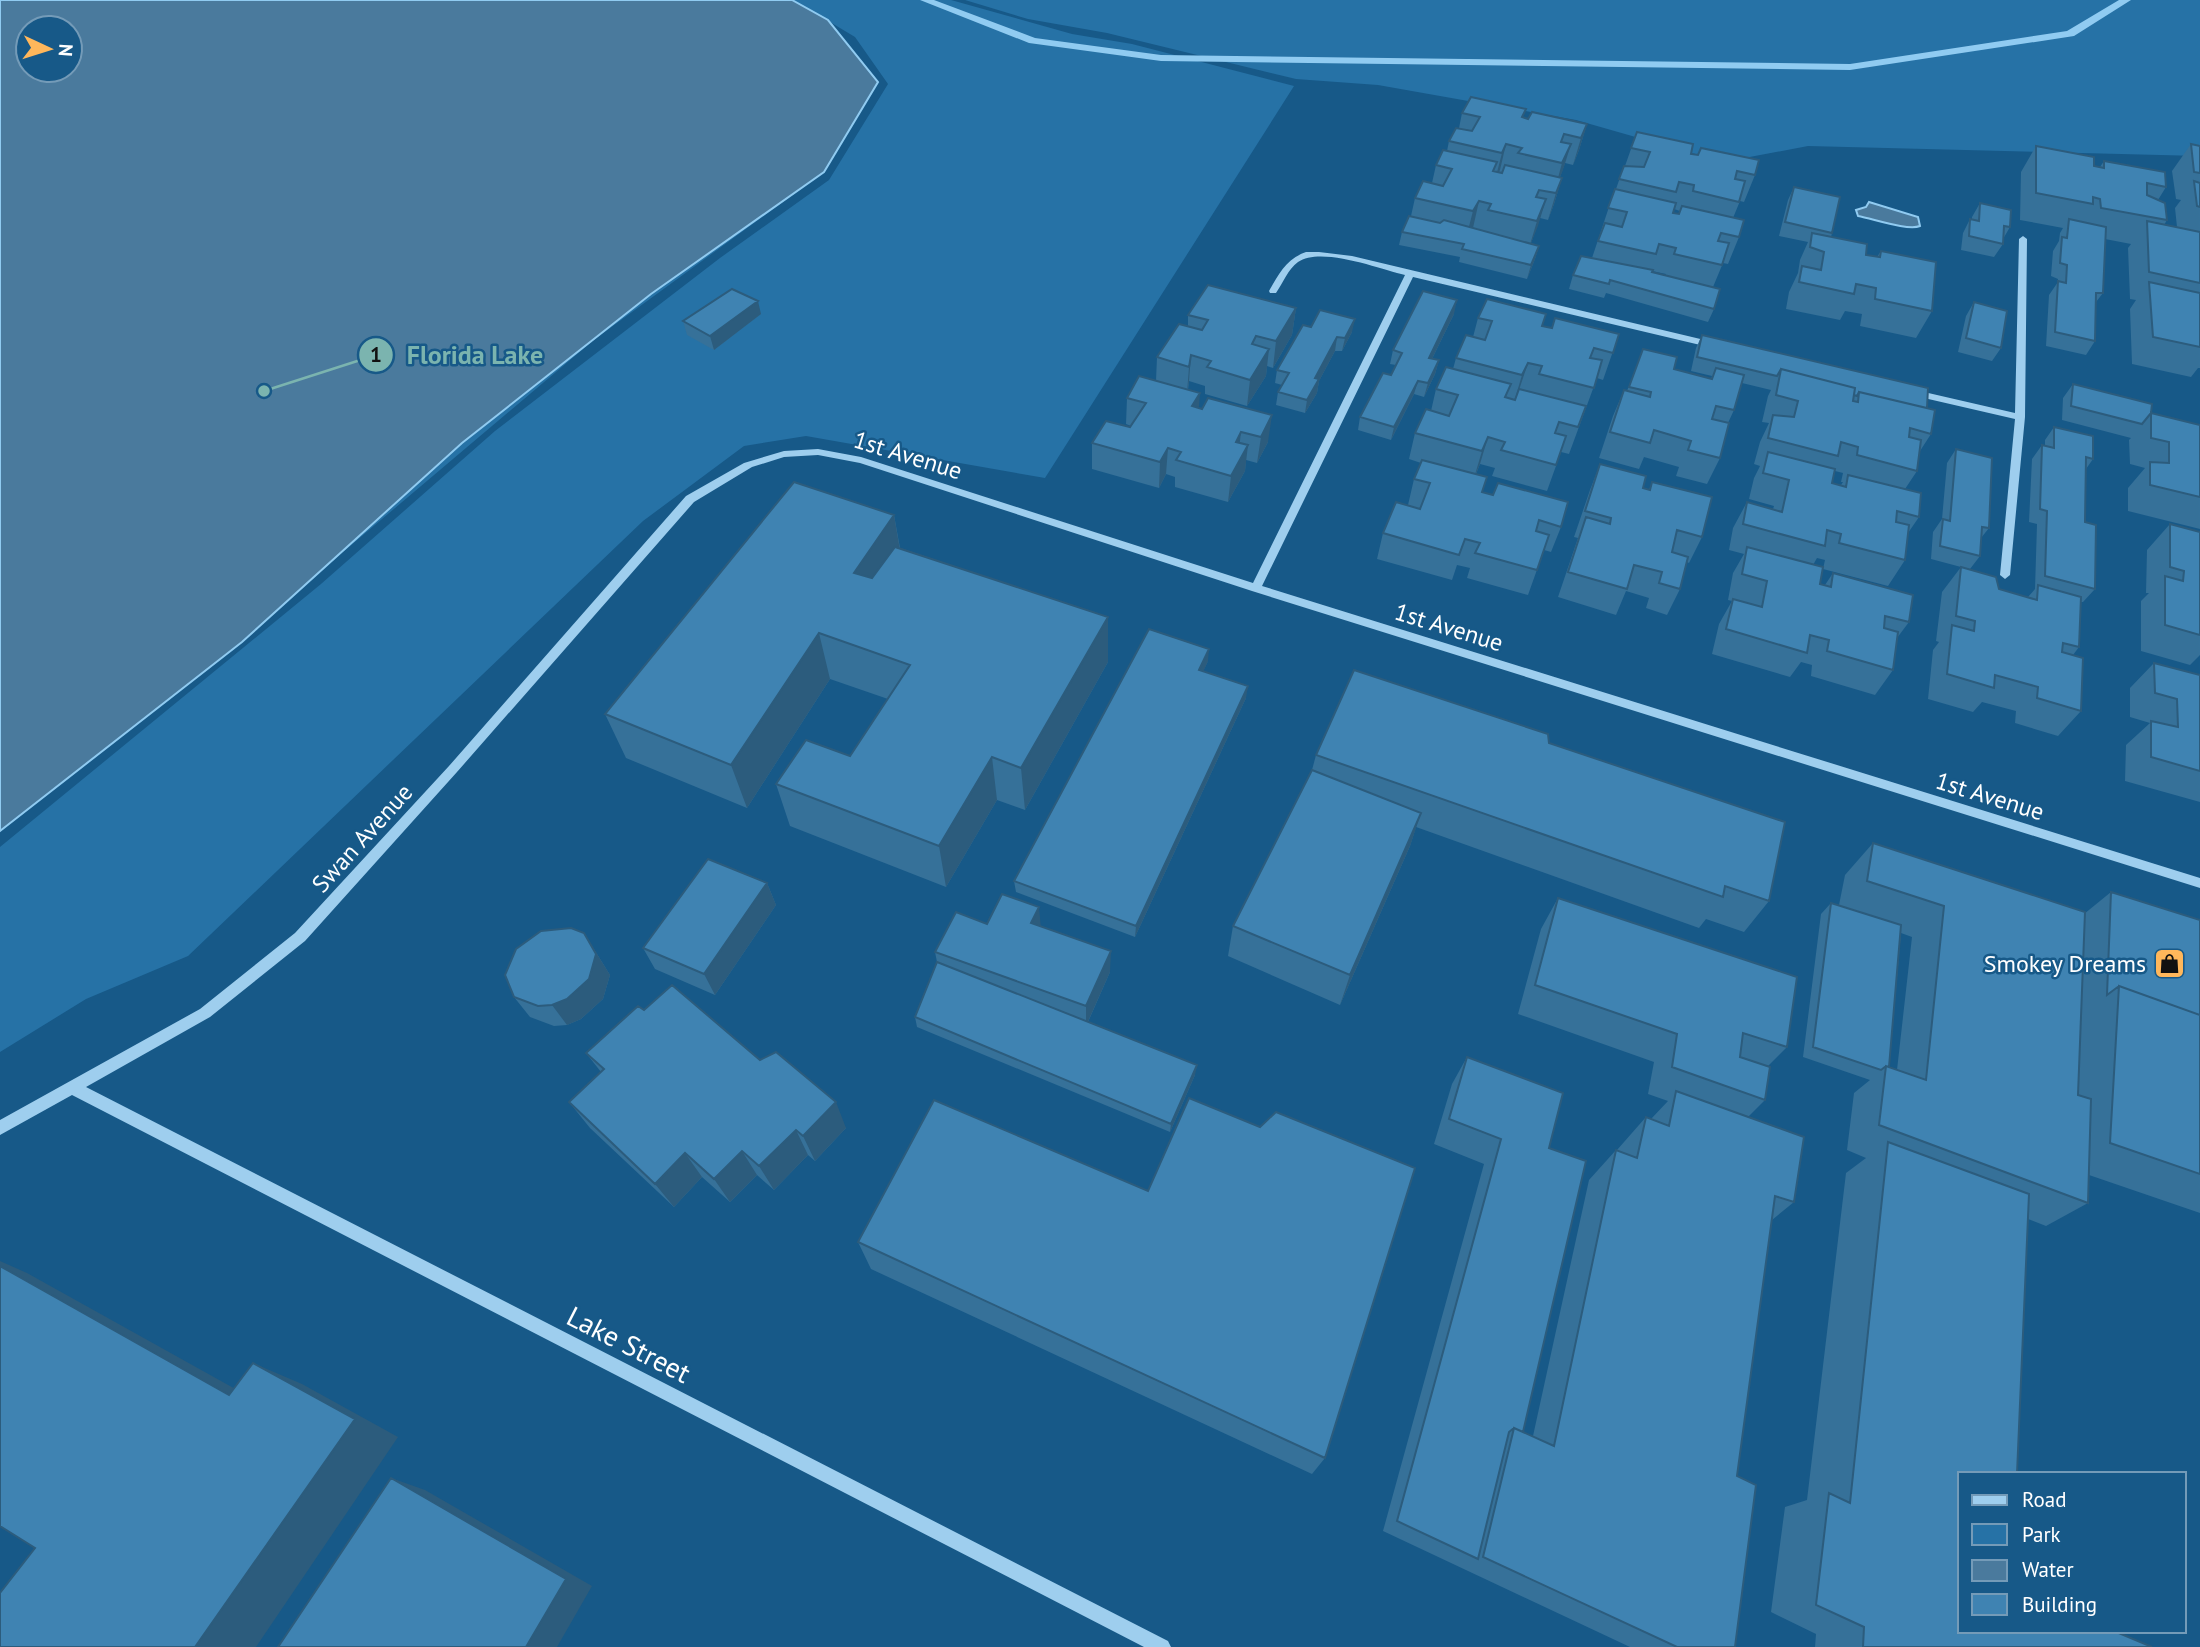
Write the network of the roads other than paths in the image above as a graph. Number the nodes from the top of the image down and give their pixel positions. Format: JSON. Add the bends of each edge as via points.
{"nodes":[{"id":1,"x":2022,"y":239,"type":"dead end"},
{"id":2,"x":1410,"y":274,"type":"junction"},
{"id":3,"x":1273,"y":291,"type":"dead end"},
{"id":4,"x":1721,"y":347,"type":"edge"},
{"id":5,"x":1898,"y":389,"type":"edge"},
{"id":6,"x":2020,"y":417,"type":"junction"},
{"id":7,"x":690,"y":499,"type":"joint"},
{"id":8,"x":2005,"y":575,"type":"dead end"},
{"id":9,"x":1256,"y":589,"type":"junction"},
{"id":10,"x":2200,"y":883,"type":"edge"},
{"id":11,"x":71,"y":1087,"type":"junction"},
{"id":12,"x":0,"y":1128,"type":"edge"},
{"id":13,"x":1162,"y":1647,"type":"edge"}],
"edges":[{"from":1,"to":6,"type":"street"},
{"from":2,"to":3,"type":"street","via":[[1307,255],[1292,262]]},
{"from":2,"to":4,"type":"street"},
{"from":2,"to":9,"type":"street"},
{"from":5,"to":6,"type":"street"},
{"from":6,"to":8,"type":"street"},
{"from":7,"to":9,"type":"street","name":"1st Avenue","via":[[748,465],[784,454],[818,452],[861,460]]},
{"from":7,"to":11,"type":"street","name":"Swan Avenue","via":[[300,937],[205,1013]]},
{"from":9,"to":10,"type":"street","name":"1st Avenue"},
{"from":11,"to":12,"type":"street","name":"Swan Avenue"},
{"from":11,"to":13,"type":"street","name":"Lake Street"}]}
